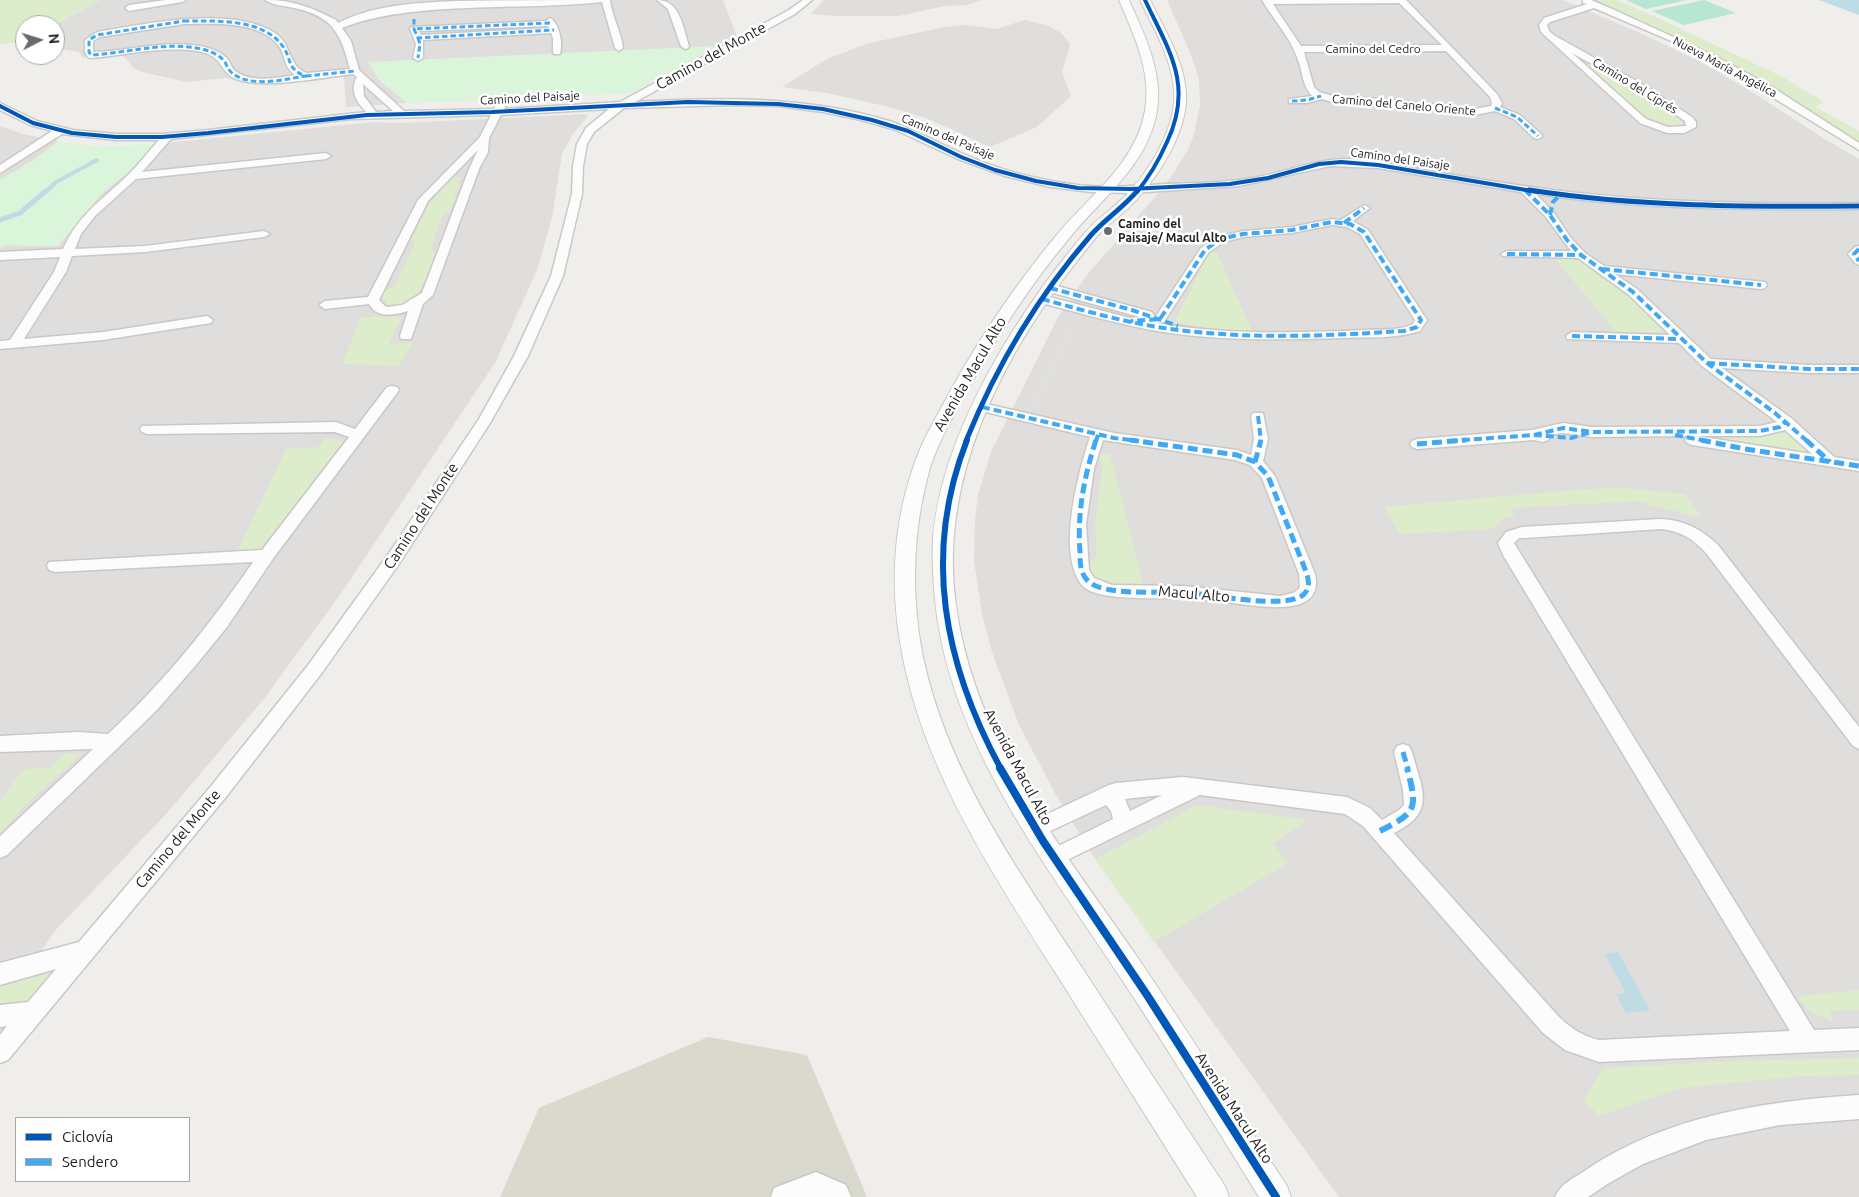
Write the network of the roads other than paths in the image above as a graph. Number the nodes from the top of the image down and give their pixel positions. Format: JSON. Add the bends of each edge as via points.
{"nodes":[{"id":1,"x":182,"y":0,"type":"edge"},
{"id":2,"x":269,"y":0,"type":"edge"},
{"id":3,"x":601,"y":0,"type":"edge"},
{"id":4,"x":606,"y":0,"type":"edge"},
{"id":5,"x":661,"y":0,"type":"edge"},
{"id":6,"x":808,"y":0,"type":"edge"},
{"id":7,"x":1124,"y":0,"type":"edge"},
{"id":8,"x":1145,"y":0,"type":"edge"},
{"id":9,"x":1401,"y":0,"type":"edge"},
{"id":10,"x":1584,"y":0,"type":"edge"},
{"id":11,"x":1266,"y":1,"type":"edge"},
{"id":12,"x":545,"y":2,"type":"junction"},
{"id":13,"x":1594,"y":4,"type":"junction"},
{"id":14,"x":129,"y":8,"type":"dead end"},
{"id":15,"x":414,"y":19,"type":"dead end"},
{"id":16,"x":552,"y":26,"type":"junction"},
{"id":17,"x":338,"y":27,"type":"junction"},
{"id":18,"x":416,"y":34,"type":"junction"},
{"id":19,"x":1551,"y":38,"type":"junction"},
{"id":20,"x":686,"y":46,"type":"dead end"},
{"id":21,"x":619,"y":48,"type":"dead end"},
{"id":22,"x":1449,"y":48,"type":"junction"},
{"id":23,"x":1298,"y":49,"type":"junction"},
{"id":24,"x":557,"y":52,"type":"dead end"},
{"id":25,"x":418,"y":58,"type":"dead end"},
{"id":26,"x":359,"y":74,"type":"junction"},
{"id":27,"x":306,"y":76,"type":"junction"},
{"id":28,"x":1321,"y":96,"type":"junction"},
{"id":29,"x":636,"y":98,"type":"junction"},
{"id":30,"x":1292,"y":101,"type":"dead end"},
{"id":31,"x":622,"y":105,"type":"junction"},
{"id":32,"x":0,"y":106,"type":"edge"},
{"id":33,"x":500,"y":108,"type":"junction"},
{"id":34,"x":1495,"y":108,"type":"junction"},
{"id":35,"x":400,"y":113,"type":"junction"},
{"id":36,"x":373,"y":114,"type":"junction"},
{"id":37,"x":59,"y":131,"type":"junction"},
{"id":38,"x":168,"y":136,"type":"junction"},
{"id":39,"x":1538,"y":136,"type":"dead end"},
{"id":40,"x":484,"y":138,"type":"junction"},
{"id":41,"x":1859,"y":147,"type":"edge"},
{"id":42,"x":326,"y":156,"type":"dead end"},
{"id":43,"x":0,"y":170,"type":"edge"},
{"id":44,"x":133,"y":176,"type":"junction"},
{"id":45,"x":1142,"y":185,"type":"junction"},
{"id":46,"x":1111,"y":186,"type":"junction"},
{"id":47,"x":1525,"y":190,"type":"junction"},
{"id":48,"x":1560,"y":195,"type":"junction"},
{"id":49,"x":1859,"y":197,"type":"edge"},
{"id":50,"x":1859,"y":206,"type":"edge"},
{"id":51,"x":1364,"y":208,"type":"dead end"},
{"id":52,"x":1550,"y":215,"type":"junction"},
{"id":53,"x":1344,"y":222,"type":"junction"},
{"id":54,"x":264,"y":234,"type":"dead end"},
{"id":55,"x":1859,"y":249,"type":"edge"},
{"id":56,"x":66,"y":254,"type":"junction"},
{"id":57,"x":1508,"y":254,"type":"dead end"},
{"id":58,"x":1581,"y":255,"type":"junction"},
{"id":59,"x":0,"y":256,"type":"edge"},
{"id":60,"x":1859,"y":262,"type":"edge"},
{"id":61,"x":1600,"y":268,"type":"junction"},
{"id":62,"x":1761,"y":285,"type":"dead end"},
{"id":63,"x":1046,"y":294,"type":"junction"},
{"id":64,"x":373,"y":300,"type":"junction"},
{"id":65,"x":417,"y":304,"type":"junction"},
{"id":66,"x":325,"y":305,"type":"dead end"},
{"id":67,"x":1160,"y":319,"type":"junction"},
{"id":68,"x":207,"y":320,"type":"dead end"},
{"id":69,"x":1131,"y":321,"type":"junction"},
{"id":70,"x":1190,"y":331,"type":"junction"},
{"id":71,"x":406,"y":336,"type":"dead end"},
{"id":72,"x":1572,"y":336,"type":"dead end"},
{"id":73,"x":1680,"y":339,"type":"junction"},
{"id":74,"x":14,"y":344,"type":"junction"},
{"id":75,"x":0,"y":345,"type":"edge"},
{"id":76,"x":1707,"y":363,"type":"junction"},
{"id":77,"x":1859,"y":369,"type":"edge"},
{"id":78,"x":392,"y":390,"type":"dead end"},
{"id":79,"x":982,"y":407,"type":"junction"},
{"id":80,"x":1258,"y":416,"type":"dead end"},
{"id":81,"x":1786,"y":421,"type":"junction"},
{"id":82,"x":147,"y":429,"type":"dead end"},
{"id":83,"x":1663,"y":432,"type":"junction"},
{"id":84,"x":359,"y":435,"type":"junction"},
{"id":85,"x":1098,"y":435,"type":"junction"},
{"id":86,"x":1417,"y":444,"type":"dead end"},
{"id":87,"x":1255,"y":462,"type":"junction"},
{"id":88,"x":1830,"y":462,"type":"junction"},
{"id":89,"x":1859,"y":466,"type":"edge"},
{"id":90,"x":266,"y":556,"type":"junction"},
{"id":91,"x":55,"y":566,"type":"dead end"},
{"id":92,"x":1859,"y":741,"type":"edge"},
{"id":93,"x":111,"y":742,"type":"junction"},
{"id":94,"x":0,"y":744,"type":"edge"},
{"id":95,"x":1403,"y":752,"type":"dead end"},
{"id":96,"x":1196,"y":788,"type":"junction"},
{"id":97,"x":1106,"y":795,"type":"junction"},
{"id":98,"x":1123,"y":824,"type":"junction"},
{"id":99,"x":1035,"y":828,"type":"junction"},
{"id":100,"x":1380,"y":831,"type":"junction"},
{"id":101,"x":0,"y":849,"type":"edge"},
{"id":102,"x":1055,"y":858,"type":"junction"},
{"id":103,"x":87,"y":950,"type":"junction"},
{"id":104,"x":0,"y":974,"type":"edge"},
{"id":105,"x":35,"y":1012,"type":"junction"},
{"id":106,"x":0,"y":1016,"type":"edge"},
{"id":107,"x":1859,"y":1039,"type":"edge"},
{"id":108,"x":1808,"y":1041,"type":"junction"},
{"id":109,"x":0,"y":1052,"type":"edge"},
{"id":110,"x":1859,"y":1107,"type":"edge"},
{"id":111,"x":783,"y":1197,"type":"edge"},
{"id":112,"x":838,"y":1197,"type":"edge"},
{"id":113,"x":1214,"y":1197,"type":"edge"},
{"id":114,"x":1276,"y":1197,"type":"edge"},
{"id":115,"x":1567,"y":1197,"type":"edge"}],
"edges":[{"from":1,"to":14,"type":"street"},
{"from":2,"to":17,"type":"street","via":[[317,12]]},
{"from":3,"to":12,"type":"street"},
{"from":4,"to":21,"type":"street","via":[[607,11],[618,34]]},
{"from":5,"to":20,"type":"street","via":[[672,8]]},
{"from":6,"to":29,"type":"street","name":"Camino del Monte","via":[[792,12]]},
{"from":7,"to":46,"type":"street","name":"Avenida Macul Alto","via":[[1149,61],[1153,98],[1135,155]]},
{"from":8,"to":45,"type":"street","name":"Avenida Macul Alto","via":[[1174,65],[1180,98],[1178,114],[1167,143]]},
{"from":9,"to":11,"type":"street"},
{"from":9,"to":22,"type":"street"},
{"from":10,"to":13,"type":"street","name":"Nueva María Angélica"},
{"from":11,"to":23,"type":"street"},
{"from":12,"to":16,"type":"street"},
{"from":12,"to":17,"type":"street","via":[[457,3],[380,11],[353,18]]},
{"from":13,"to":19,"type":"street","via":[[1545,22],[1542,27]]},
{"from":13,"to":41,"type":"street","name":"Nueva María Angélica","via":[[1753,80]]},
{"from":15,"to":18,"type":"street"},
{"from":16,"to":18,"type":"street","via":[[520,34]]},
{"from":16,"to":24,"type":"street","via":[[557,38]]},
{"from":17,"to":26,"type":"street","via":[[347,41]]},
{"from":18,"to":25,"type":"street","via":[[420,44]]},
{"from":19,"to":19,"type":"street","name":"Camino del Ciprés","via":[[1649,125],[1674,131],[1691,127],[1689,119],[1657,97]]},
{"from":22,"to":23,"type":"street","name":"Camino del Cedro"},
{"from":22,"to":34,"type":"street","via":[[1496,100]]},
{"from":23,"to":28,"type":"street","via":[[1310,88]]},
{"from":26,"to":27,"type":"street"},
{"from":26,"to":35,"type":"street"},
{"from":26,"to":36,"type":"street","via":[[358,94]]},
{"from":27,"to":27,"type":"street","via":[[269,80],[245,78],[231,72],[218,55],[184,46],[91,55],[88,52],[89,40],[97,35],[167,22],[235,24],[277,39],[282,43],[290,68]]},
{"from":28,"to":30,"type":"street","name":"Camino del Canelo Oriente"},
{"from":28,"to":34,"type":"street","name":"Camino del Canelo Oriente","via":[[1475,112]]},
{"from":29,"to":31,"type":"street","name":"Camino del Monte"},
{"from":29,"to":33,"type":"street","name":"Camino del Paisaje"},
{"from":29,"to":46,"type":"street","name":"Camino del Paisaje","via":[[754,95],[839,105],[916,126],[1012,166]]},
{"from":31,"to":33,"type":"street","name":"Camino del Paisaje"},
{"from":31,"to":46,"type":"street","name":"Camino del Paisaje","via":[[754,102],[826,109],[900,129],[967,160],[1006,173],[1051,183]]},
{"from":31,"to":103,"type":"street","name":"Camino del Monte","via":[[597,123],[582,144],[577,194],[557,276],[521,356],[485,420],[377,583],[315,669]]},
{"from":32,"to":37,"type":"street","name":"Camino del Paisaje","via":[[22,120]]},
{"from":33,"to":35,"type":"street","name":"Camino del Paisaje"},
{"from":33,"to":40,"type":"street"},
{"from":34,"to":39,"type":"street","name":"Camino del Canelo Oriente","via":[[1516,118]]},
{"from":35,"to":36,"type":"street","name":"Camino del Paisaje"},
{"from":36,"to":38,"type":"street","name":"Camino del Paisaje"},
{"from":37,"to":38,"type":"street","name":"Camino del Paisaje","via":[[103,137]]},
{"from":37,"to":43,"type":"street"},
{"from":38,"to":44,"type":"street"},
{"from":40,"to":64,"type":"street","via":[[423,200]]},
{"from":40,"to":65,"type":"street","via":[[483,152],[429,292]]},
{"from":42,"to":44,"type":"street"},
{"from":44,"to":56,"type":"street","via":[[91,214],[76,233]]},
{"from":45,"to":46,"type":"street","name":"Camino del Paisaje"},
{"from":45,"to":47,"type":"street","name":"Camino del Paisaje","via":[[1244,182],[1315,164],[1341,162]]},
{"from":45,"to":49,"type":"street","name":"Camino del Paisaje","via":[[1244,174],[1297,158],[1336,154],[1374,157],[1544,185],[1638,195]]},
{"from":45,"to":63,"type":"street","name":"Avenida Macul Alto","via":[[1093,232]]},
{"from":46,"to":113,"type":"street","name":"Avenida Macul Alto","via":[[1067,232],[1016,296],[939,426],[922,467],[912,504],[905,564],[907,615],[926,707],[967,806],[1008,876]]},
{"from":47,"to":48,"type":"street","name":"Camino del Paisaje"},
{"from":47,"to":52,"type":"street"},
{"from":48,"to":50,"type":"street","name":"Camino del Paisaje","via":[[1702,206]]},
{"from":48,"to":52,"type":"street","via":[[1553,202]]},
{"from":51,"to":53,"type":"street"},
{"from":52,"to":58,"type":"street"},
{"from":53,"to":67,"type":"street","via":[[1220,239],[1205,250]]},
{"from":53,"to":70,"type":"street","via":[[1367,235],[1419,315],[1419,326],[1404,331],[1273,336]]},
{"from":54,"to":56,"type":"street","via":[[161,247]]},
{"from":55,"to":60,"type":"street","via":[[1854,254]]},
{"from":56,"to":59,"type":"street"},
{"from":56,"to":74,"type":"street","via":[[60,272]]},
{"from":57,"to":58,"type":"street"},
{"from":58,"to":61,"type":"street"},
{"from":61,"to":62,"type":"street"},
{"from":61,"to":73,"type":"street","via":[[1633,292]]},
{"from":63,"to":67,"type":"street"},
{"from":63,"to":69,"type":"street"},
{"from":63,"to":79,"type":"street","name":"Avenida Macul Alto","via":[[1020,333]]},
{"from":64,"to":65,"type":"street","via":[[376,308],[390,311],[404,310]]},
{"from":64,"to":66,"type":"street"},
{"from":65,"to":71,"type":"street"},
{"from":67,"to":69,"type":"street"},
{"from":67,"to":70,"type":"street"},
{"from":68,"to":74,"type":"street","via":[[103,336]]},
{"from":69,"to":70,"type":"street"},
{"from":72,"to":73,"type":"street"},
{"from":73,"to":76,"type":"street"},
{"from":74,"to":75,"type":"street"},
{"from":76,"to":77,"type":"street"},
{"from":76,"to":81,"type":"street"},
{"from":78,"to":84,"type":"street"},
{"from":79,"to":85,"type":"street"},
{"from":79,"to":99,"type":"street","name":"Avenida Macul Alto","via":[[961,454],[946,513],[942,556],[946,610],[958,666],[979,723]]},
{"from":80,"to":87,"type":"street","via":[[1262,442]]},
{"from":81,"to":83,"type":"street","via":[[1780,427],[1767,430]]},
{"from":81,"to":88,"type":"street"},
{"from":82,"to":84,"type":"street","via":[[336,427]]},
{"from":83,"to":86,"type":"street","via":[[1592,432],[1558,438],[1534,435]]},
{"from":83,"to":88,"type":"street"},
{"from":84,"to":90,"type":"street"},
{"from":85,"to":87,"type":"street","via":[[1237,455]]},
{"from":85,"to":87,"type":"street","name":"Macul Alto","via":[[1082,492],[1078,543],[1084,578],[1110,591],[1183,592],[1280,602],[1295,600],[1306,593],[1310,584],[1307,574],[1268,476]]},
{"from":88,"to":89,"type":"street"},
{"from":90,"to":91,"type":"street"},
{"from":90,"to":93,"type":"street","via":[[221,622],[190,660],[150,706]]},
{"from":92,"to":108,"type":"street","via":[[1712,549],[1689,529],[1676,524],[1661,524],[1514,533],[1508,537],[1509,551]]},
{"from":93,"to":94,"type":"street","via":[[78,740]]},
{"from":93,"to":101,"type":"street"},
{"from":95,"to":100,"type":"street","via":[[1413,796],[1412,810]]},
{"from":96,"to":97,"type":"street","via":[[1169,785],[1128,788]]},
{"from":96,"to":98,"type":"street"},
{"from":96,"to":100,"type":"street","via":[[1347,806],[1362,814]]},
{"from":97,"to":98,"type":"street","via":[[1118,804]]},
{"from":97,"to":99,"type":"street"},
{"from":98,"to":102,"type":"street"},
{"from":99,"to":102,"type":"street","name":"Avenida Macul Alto"},
{"from":100,"to":108,"type":"street","via":[[1569,1042],[1599,1051]]},
{"from":102,"to":114,"type":"street","name":"Avenida Macul Alto"},
{"from":103,"to":104,"type":"street"},
{"from":103,"to":105,"type":"street","name":"Camino del Monte"},
{"from":105,"to":106,"type":"street"},
{"from":105,"to":109,"type":"street","name":"Camino del Monte"},
{"from":107,"to":108,"type":"street"},
{"from":110,"to":115,"type":"street","via":[[1778,1113],[1695,1131],[1628,1159],[1597,1175]]},
{"from":111,"to":112,"type":"street","via":[[816,1184]]}]}
